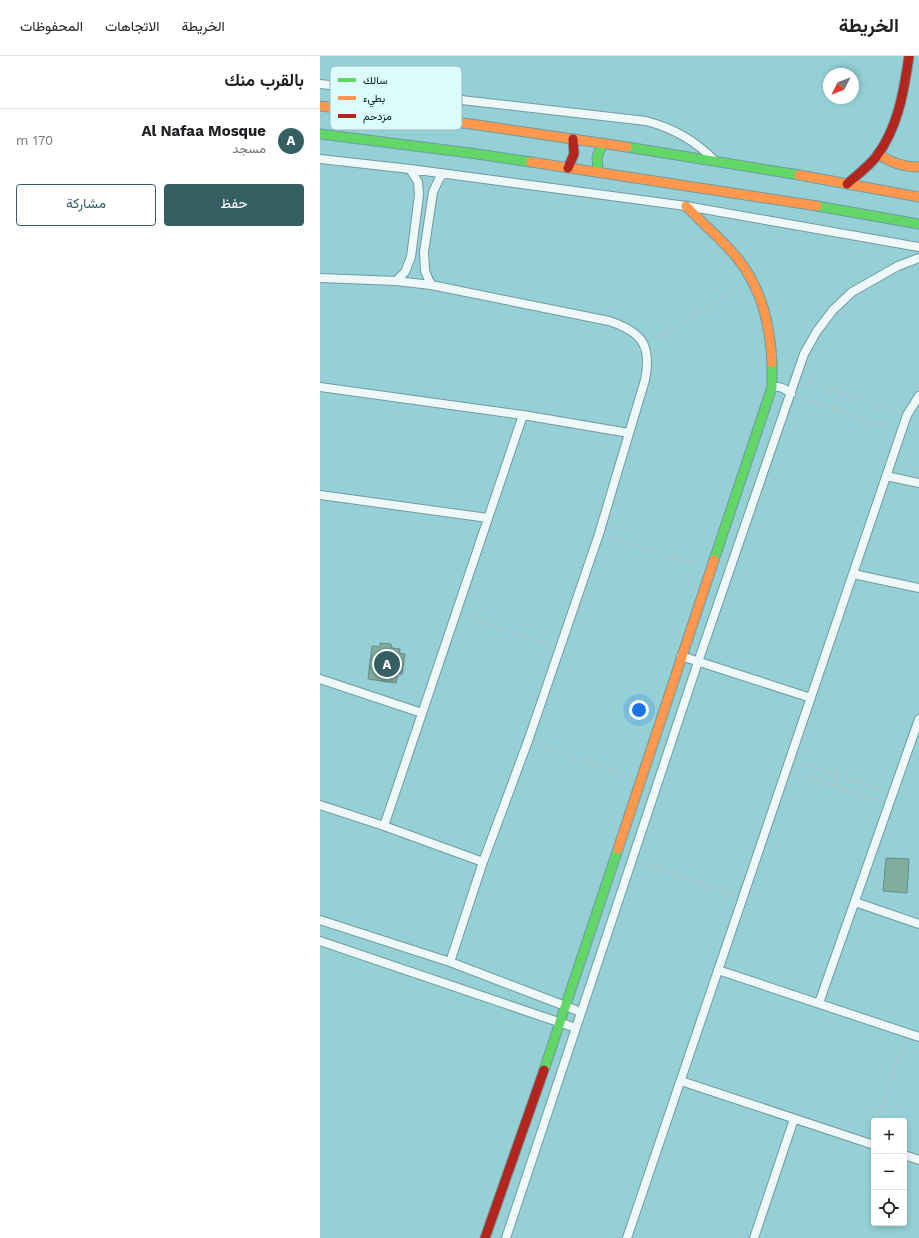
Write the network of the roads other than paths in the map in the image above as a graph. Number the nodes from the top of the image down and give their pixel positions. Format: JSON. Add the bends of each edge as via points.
{"nodes":[{"id":1,"x":909,"y":56,"type":"edge"},
{"id":2,"x":320,"y":84,"type":"edge"},
{"id":3,"x":330,"y":85,"type":"edge"},
{"id":4,"x":462,"y":100,"type":"edge"},
{"id":5,"x":320,"y":106,"type":"edge"},
{"id":6,"x":330,"y":107,"type":"edge"},
{"id":7,"x":462,"y":124,"type":"edge"},
{"id":8,"x":320,"y":134,"type":"edge"},
{"id":9,"x":573,"y":139,"type":"junction"},
{"id":10,"x":603,"y":143,"type":"junction"},
{"id":11,"x":878,"y":154,"type":"junction"},
{"id":12,"x":320,"y":159,"type":"edge"},
{"id":13,"x":716,"y":162,"type":"junction"},
{"id":14,"x":919,"y":167,"type":"edge"},
{"id":15,"x":568,"y":168,"type":"junction"},
{"id":16,"x":410,"y":169,"type":"junction"},
{"id":17,"x":598,"y":172,"type":"junction"},
{"id":18,"x":443,"y":174,"type":"junction"},
{"id":19,"x":846,"y":184,"type":"junction"},
{"id":20,"x":919,"y":197,"type":"edge"},
{"id":21,"x":686,"y":206,"type":"junction"},
{"id":22,"x":919,"y":224,"type":"edge"},
{"id":23,"x":919,"y":247,"type":"edge"},
{"id":24,"x":919,"y":258,"type":"edge"},
{"id":25,"x":320,"y":278,"type":"edge"},
{"id":26,"x":396,"y":281,"type":"junction"},
{"id":27,"x":431,"y":286,"type":"junction"},
{"id":28,"x":320,"y":387,"type":"edge"},
{"id":29,"x":772,"y":387,"type":"junction"},
{"id":30,"x":791,"y":394,"type":"junction"},
{"id":31,"x":919,"y":396,"type":"edge"},
{"id":32,"x":523,"y":415,"type":"junction"},
{"id":33,"x":629,"y":433,"type":"junction"},
{"id":34,"x":886,"y":476,"type":"junction"},
{"id":35,"x":919,"y":483,"type":"edge"},
{"id":36,"x":320,"y":495,"type":"edge"},
{"id":37,"x":488,"y":518,"type":"junction"},
{"id":38,"x":853,"y":574,"type":"junction"},
{"id":39,"x":919,"y":588,"type":"edge"},
{"id":40,"x":681,"y":656,"type":"junction"},
{"id":41,"x":698,"y":662,"type":"junction"},
{"id":42,"x":320,"y":679,"type":"edge"},
{"id":43,"x":811,"y":698,"type":"junction"},
{"id":44,"x":422,"y":713,"type":"junction"},
{"id":45,"x":919,"y":719,"type":"edge"},
{"id":46,"x":320,"y":806,"type":"edge"},
{"id":47,"x":384,"y":826,"type":"junction"},
{"id":48,"x":483,"y":862,"type":"junction"},
{"id":49,"x":855,"y":902,"type":"junction"},
{"id":50,"x":320,"y":920,"type":"edge"},
{"id":51,"x":919,"y":924,"type":"edge"},
{"id":52,"x":320,"y":941,"type":"edge"},
{"id":53,"x":450,"y":962,"type":"junction"},
{"id":54,"x":718,"y":970,"type":"junction"},
{"id":55,"x":819,"y":1003,"type":"junction"},
{"id":56,"x":565,"y":1006,"type":"junction"},
{"id":57,"x":581,"y":1012,"type":"junction"},
{"id":58,"x":560,"y":1023,"type":"junction"},
{"id":59,"x":576,"y":1028,"type":"junction"},
{"id":60,"x":919,"y":1037,"type":"edge"},
{"id":61,"x":680,"y":1081,"type":"junction"},
{"id":62,"x":794,"y":1119,"type":"junction"},
{"id":63,"x":871,"y":1144,"type":"edge"},
{"id":64,"x":907,"y":1156,"type":"edge"},
{"id":65,"x":919,"y":1160,"type":"edge"},
{"id":66,"x":485,"y":1238,"type":"edge"},
{"id":67,"x":506,"y":1238,"type":"edge"},
{"id":68,"x":627,"y":1238,"type":"edge"},
{"id":69,"x":754,"y":1238,"type":"edge"}],
"edges":[{"from":1,"to":11,"type":"street","via":[[902,101],[896,120]]},
{"from":2,"to":3,"type":"street"},
{"from":4,"to":13,"type":"street","via":[[646,121],[679,133],[699,146]]},
{"from":5,"to":6,"type":"street"},
{"from":7,"to":9,"type":"street"},
{"from":8,"to":15,"type":"street"},
{"from":9,"to":10,"type":"street"},
{"from":9,"to":15,"type":"street","via":[[574,154]]},
{"from":10,"to":13,"type":"street"},
{"from":10,"to":17,"type":"street","via":[[597,157]]},
{"from":11,"to":14,"type":"street","via":[[898,165]]},
{"from":11,"to":19,"type":"street","via":[[864,170]]},
{"from":12,"to":16,"type":"street"},
{"from":13,"to":19,"type":"street"},
{"from":15,"to":17,"type":"street"},
{"from":16,"to":18,"type":"street"},
{"from":16,"to":26,"type":"street","via":[[418,182],[419,195],[411,257],[405,272]]},
{"from":17,"to":22,"type":"street"},
{"from":18,"to":21,"type":"street"},
{"from":18,"to":27,"type":"street","via":[[433,192],[424,252],[425,271]]},
{"from":19,"to":20,"type":"street"},
{"from":21,"to":23,"type":"street"},
{"from":21,"to":29,"type":"street","via":[[738,259],[752,280],[769,326]]},
{"from":24,"to":30,"type":"street","via":[[898,266],[852,292],[833,310],[804,354]]},
{"from":25,"to":26,"type":"street"},
{"from":26,"to":27,"type":"street"},
{"from":27,"to":33,"type":"street","via":[[609,321],[639,337],[647,355],[647,367]]},
{"from":28,"to":32,"type":"street"},
{"from":29,"to":30,"type":"street","via":[[782,387]]},
{"from":29,"to":40,"type":"street"},
{"from":30,"to":41,"type":"street"},
{"from":31,"to":34,"type":"street","via":[[907,415]]},
{"from":32,"to":33,"type":"street"},
{"from":32,"to":37,"type":"street"},
{"from":33,"to":48,"type":"street","via":[[600,534]]},
{"from":34,"to":35,"type":"street"},
{"from":34,"to":38,"type":"street"},
{"from":36,"to":37,"type":"street"},
{"from":37,"to":44,"type":"street"},
{"from":38,"to":39,"type":"street"},
{"from":38,"to":43,"type":"street"},
{"from":40,"to":41,"type":"street"},
{"from":40,"to":56,"type":"street"},
{"from":41,"to":43,"type":"street"},
{"from":41,"to":57,"type":"street"},
{"from":42,"to":44,"type":"street"},
{"from":43,"to":54,"type":"street"},
{"from":44,"to":47,"type":"street"},
{"from":45,"to":49,"type":"street"},
{"from":46,"to":47,"type":"street"},
{"from":47,"to":48,"type":"street"},
{"from":48,"to":53,"type":"street"},
{"from":49,"to":51,"type":"street"},
{"from":49,"to":55,"type":"street"},
{"from":50,"to":53,"type":"street"},
{"from":52,"to":58,"type":"street"},
{"from":53,"to":56,"type":"street"},
{"from":54,"to":55,"type":"street"},
{"from":54,"to":61,"type":"street"},
{"from":55,"to":60,"type":"street"},
{"from":56,"to":57,"type":"street"},
{"from":56,"to":58,"type":"street"},
{"from":57,"to":59,"type":"street"},
{"from":58,"to":59,"type":"street"},
{"from":58,"to":66,"type":"street"},
{"from":59,"to":67,"type":"street"},
{"from":61,"to":62,"type":"street"},
{"from":61,"to":68,"type":"street"},
{"from":62,"to":63,"type":"street"},
{"from":62,"to":69,"type":"street"},
{"from":64,"to":65,"type":"street"}]}
